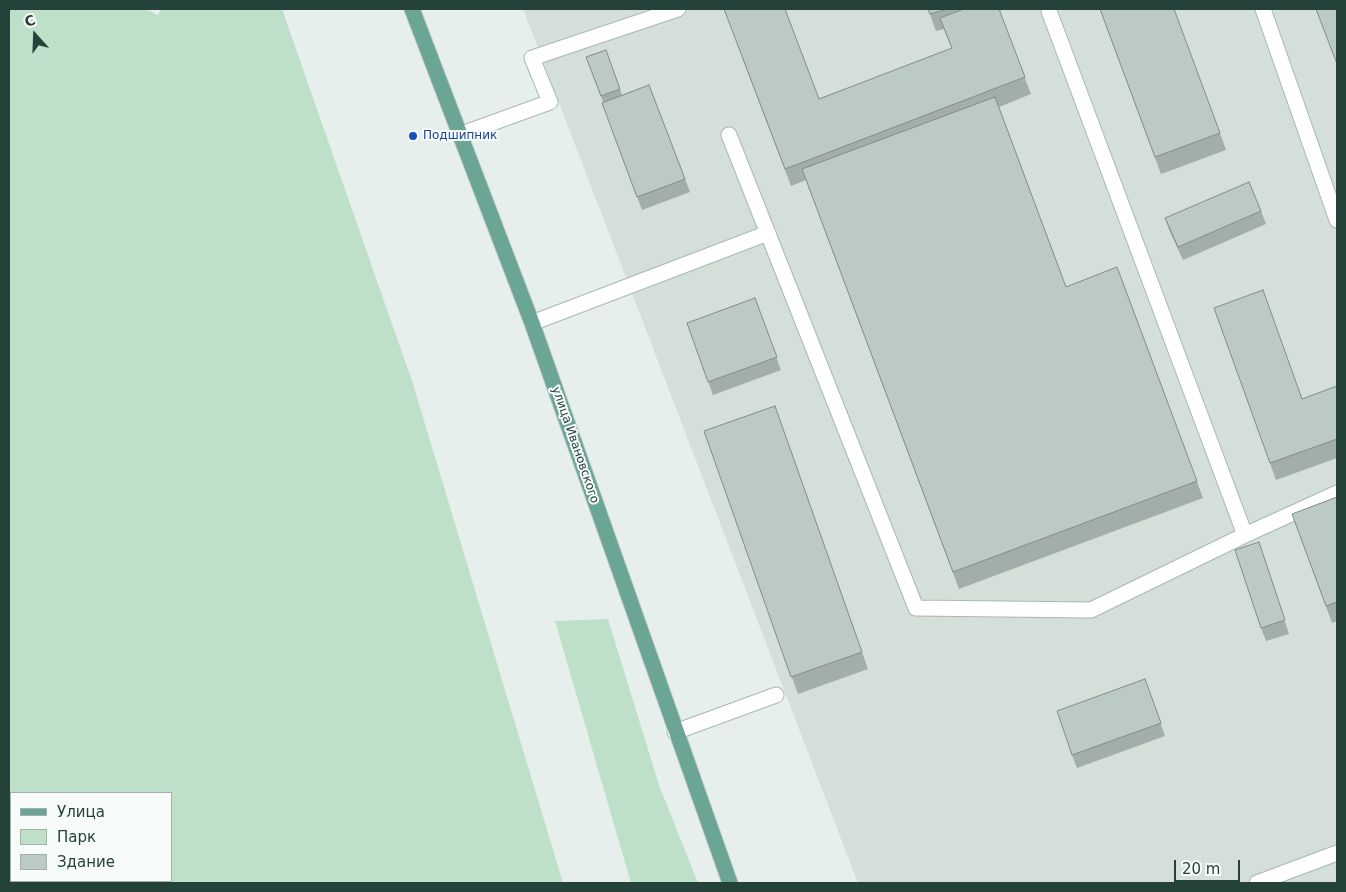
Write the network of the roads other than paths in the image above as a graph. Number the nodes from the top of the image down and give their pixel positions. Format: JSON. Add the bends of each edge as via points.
{"nodes":[{"id":1,"x":412,"y":9,"type":"edge"},
{"id":2,"x":678,"y":9,"type":"edge"},
{"id":3,"x":1263,"y":9,"type":"edge"},
{"id":4,"x":1049,"y":11,"type":"dead end"},
{"id":5,"x":459,"y":135,"type":"junction"},
{"id":6,"x":730,"y":135,"type":"dead end"},
{"id":7,"x":1337,"y":220,"type":"edge"},
{"id":8,"x":768,"y":233,"type":"junction"},
{"id":9,"x":532,"y":323,"type":"junction"},
{"id":10,"x":1337,"y":493,"type":"edge"},
{"id":11,"x":1245,"y":535,"type":"junction"},
{"id":12,"x":776,"y":695,"type":"dead end"},
{"id":13,"x":676,"y":732,"type":"junction"},
{"id":14,"x":1337,"y":853,"type":"edge"},
{"id":15,"x":730,"y":883,"type":"edge"},
{"id":16,"x":1257,"y":883,"type":"edge"}],
"edges":[{"from":1,"to":5,"type":"main road","name":"улица Ивановского"},
{"from":2,"to":5,"type":"street","via":[[532,58],[550,102]]},
{"from":3,"to":7,"type":"street"},
{"from":4,"to":11,"type":"street"},
{"from":5,"to":9,"type":"main road","name":"улица Ивановского"},
{"from":6,"to":8,"type":"street"},
{"from":8,"to":9,"type":"street"},
{"from":8,"to":11,"type":"street","via":[[916,608],[1091,610]]},
{"from":9,"to":13,"type":"main road","name":"улица Ивановского"},
{"from":10,"to":11,"type":"street"},
{"from":12,"to":13,"type":"street"},
{"from":13,"to":15,"type":"main road","name":"улица Ивановского"},
{"from":14,"to":16,"type":"street"}]}
